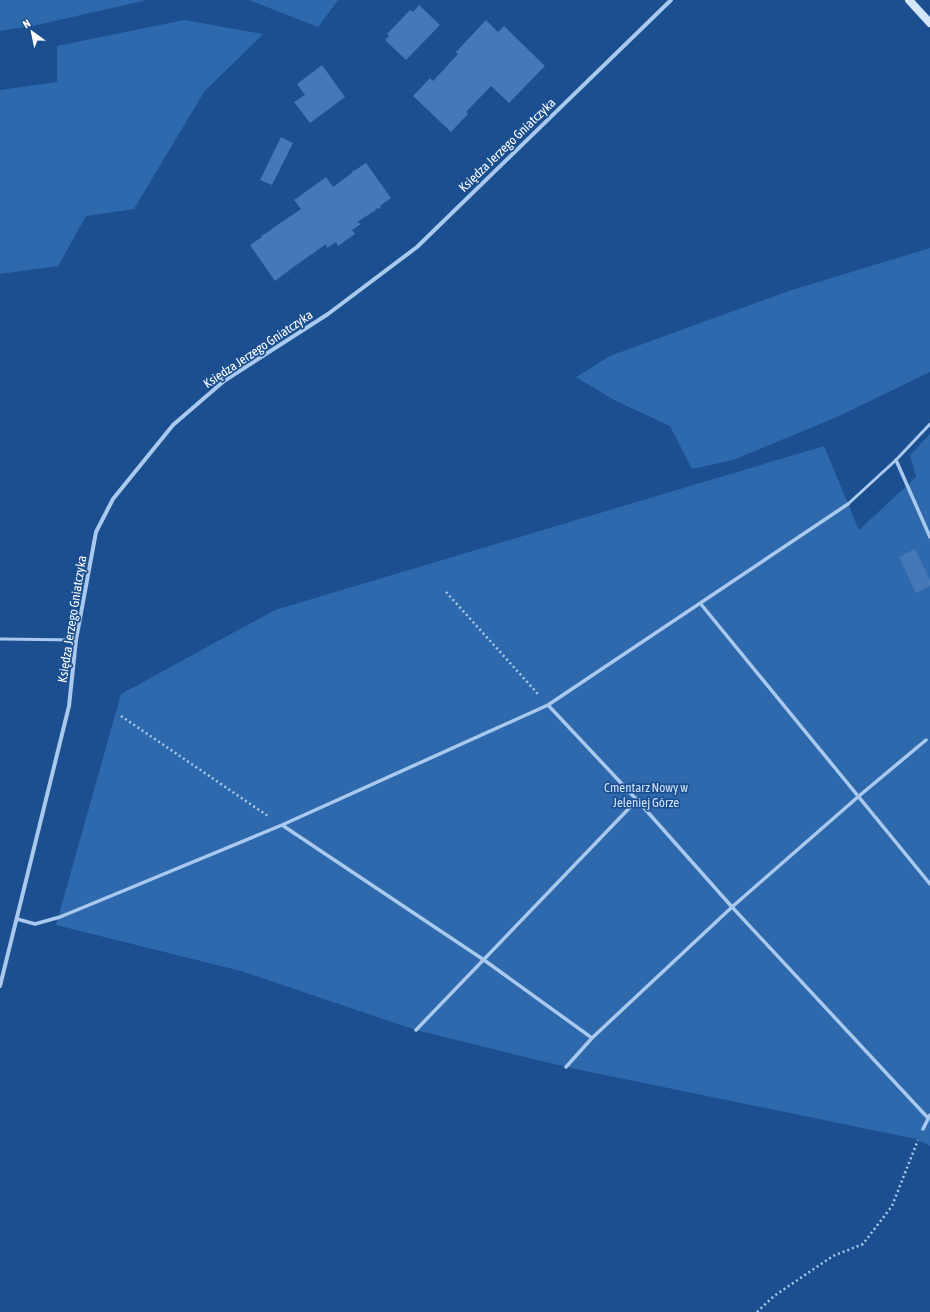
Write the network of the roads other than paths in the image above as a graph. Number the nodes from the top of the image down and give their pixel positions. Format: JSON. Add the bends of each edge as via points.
{"nodes":[{"id":1,"x":671,"y":0,"type":"edge"},
{"id":2,"x":909,"y":0,"type":"edge"},
{"id":3,"x":930,"y":23,"type":"edge"},
{"id":4,"x":930,"y":424,"type":"edge"},
{"id":5,"x":896,"y":460,"type":"junction"},
{"id":6,"x":848,"y":504,"type":"joint"},
{"id":7,"x":930,"y":538,"type":"edge"},
{"id":8,"x":700,"y":603,"type":"junction"},
{"id":9,"x":0,"y":639,"type":"edge"},
{"id":10,"x":76,"y":640,"type":"junction"},
{"id":11,"x":548,"y":705,"type":"junction"},
{"id":12,"x":926,"y":740,"type":"dead end"},
{"id":13,"x":859,"y":796,"type":"junction"},
{"id":14,"x":637,"y":800,"type":"junction"},
{"id":15,"x":282,"y":825,"type":"junction"},
{"id":16,"x":930,"y":884,"type":"edge"},
{"id":17,"x":732,"y":907,"type":"junction"},
{"id":18,"x":17,"y":919,"type":"junction"},
{"id":19,"x":484,"y":960,"type":"junction"},
{"id":20,"x":0,"y":986,"type":"edge"},
{"id":21,"x":416,"y":1030,"type":"dead end"},
{"id":22,"x":592,"y":1038,"type":"junction"},
{"id":23,"x":566,"y":1067,"type":"dead end"},
{"id":24,"x":929,"y":1117,"type":"edge"},
{"id":25,"x":923,"y":1129,"type":"road end"}],
"edges":[{"from":1,"to":10,"type":"street","name":"Księdza Jerzego Gniatczyka","via":[[417,247],[328,314],[224,381],[173,425],[113,499],[96,532]]},
{"from":2,"to":3,"type":"main road"},
{"from":4,"to":5,"type":"lane"},
{"from":5,"to":6,"type":"lane"},
{"from":5,"to":7,"type":"street"},
{"from":6,"to":8,"type":"street"},
{"from":8,"to":11,"type":"street"},
{"from":8,"to":13,"type":"street"},
{"from":9,"to":10,"type":"lane"},
{"from":10,"to":18,"type":"street","name":"Księdza Jerzego Gniatczyka","via":[[69,706]]},
{"from":11,"to":14,"type":"street"},
{"from":11,"to":15,"type":"street"},
{"from":12,"to":13,"type":"street"},
{"from":13,"to":16,"type":"street"},
{"from":13,"to":17,"type":"street"},
{"from":14,"to":17,"type":"street"},
{"from":14,"to":19,"type":"street"},
{"from":15,"to":18,"type":"street","via":[[60,917],[35,924]]},
{"from":15,"to":19,"type":"street"},
{"from":17,"to":22,"type":"street"},
{"from":17,"to":24,"type":"street"},
{"from":18,"to":20,"type":"street","name":"Księdza Jerzego Gniatczyka"},
{"from":19,"to":21,"type":"street"},
{"from":19,"to":22,"type":"street"},
{"from":22,"to":23,"type":"street"},
{"from":24,"to":25,"type":"street"}]}
